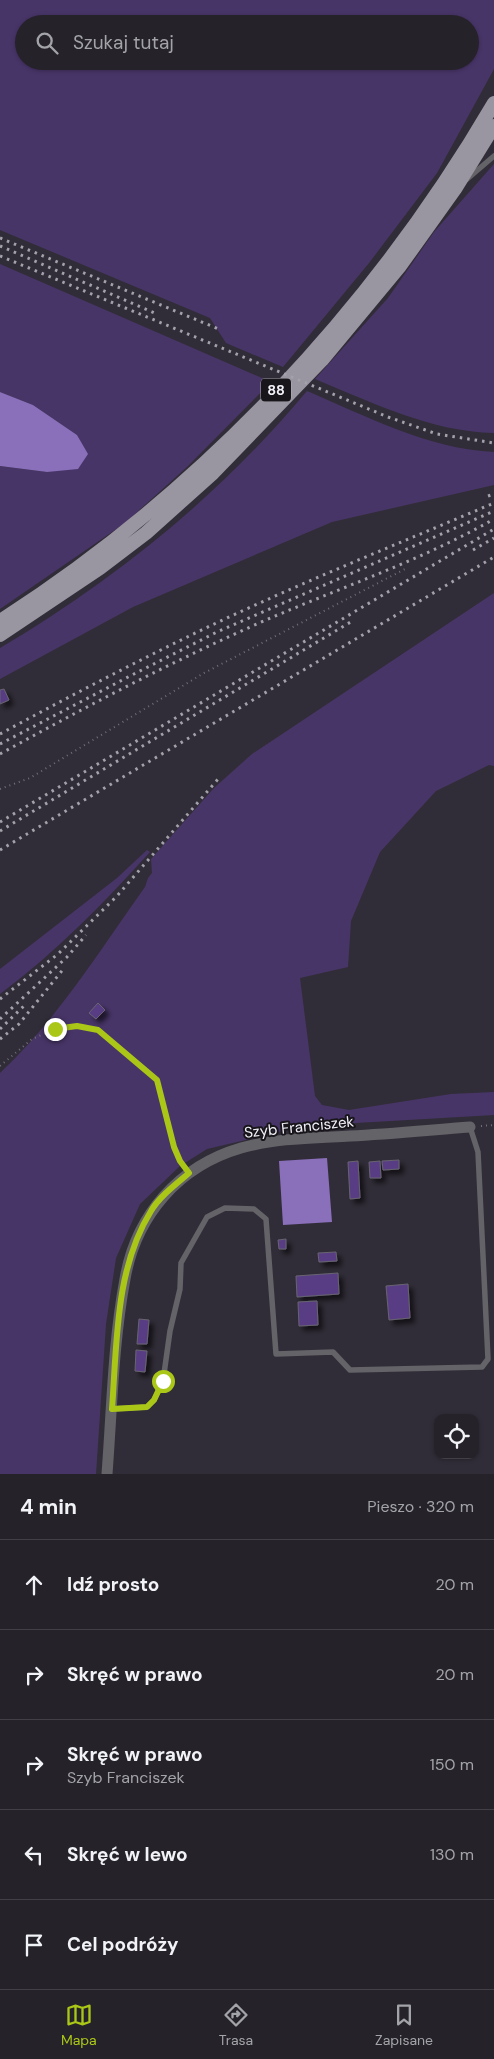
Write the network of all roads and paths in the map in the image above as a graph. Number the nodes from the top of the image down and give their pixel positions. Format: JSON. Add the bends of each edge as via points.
{"nodes":[{"id":1,"x":494,"y":103,"type":"edge"},
{"id":2,"x":494,"y":126,"type":"edge"},
{"id":3,"x":494,"y":156,"type":"edge"},
{"id":4,"x":455,"y":189,"type":"junction"},
{"id":5,"x":407,"y":568,"type":"dead end"},
{"id":6,"x":0,"y":621,"type":"edge"},
{"id":7,"x":0,"y":635,"type":"edge"},
{"id":8,"x":0,"y":790,"type":"edge"},
{"id":9,"x":0,"y":1066,"type":"edge"},
{"id":10,"x":470,"y":1126,"type":"joint"},
{"id":11,"x":189,"y":1173,"type":"junction"},
{"id":12,"x":112,"y":1409,"type":"junction"},
{"id":13,"x":107,"y":1474,"type":"edge"}],
"edges":[{"from":1,"to":6,"type":"main road","number":"88","via":[[447,179],[394,254],[312,354],[204,464],[138,523],[46,592]]},
{"from":2,"to":4,"type":"main road","number":"88"},
{"from":3,"to":4,"type":"lane"},
{"from":4,"to":7,"type":"main road","number":"88","via":[[400,266],[322,360],[213,473],[146,533],[100,568]]},
{"from":5,"to":8,"type":"path","via":[[204,673],[38,774]]},
{"from":9,"to":11,"type":"path","via":[[32,1039],[55,1029],[77,1026],[98,1030],[157,1080],[174,1147]]},
{"from":10,"to":11,"type":"street","name":"Szyb Franciszek","via":[[265,1143],[220,1155]]},
{"from":10,"to":12,"type":"lane","via":[[478,1152],[488,1359],[482,1367],[350,1370],[333,1352],[276,1354],[266,1219],[254,1209],[225,1208],[207,1217],[181,1263],[180,1289],[163,1381],[154,1400],[147,1407]]},
{"from":11,"to":12,"type":"street","name":"Szyb Franciszek","via":[[151,1209],[138,1237],[125,1277]]},
{"from":12,"to":13,"type":"street","name":"Szyb Franciszek"}]}
